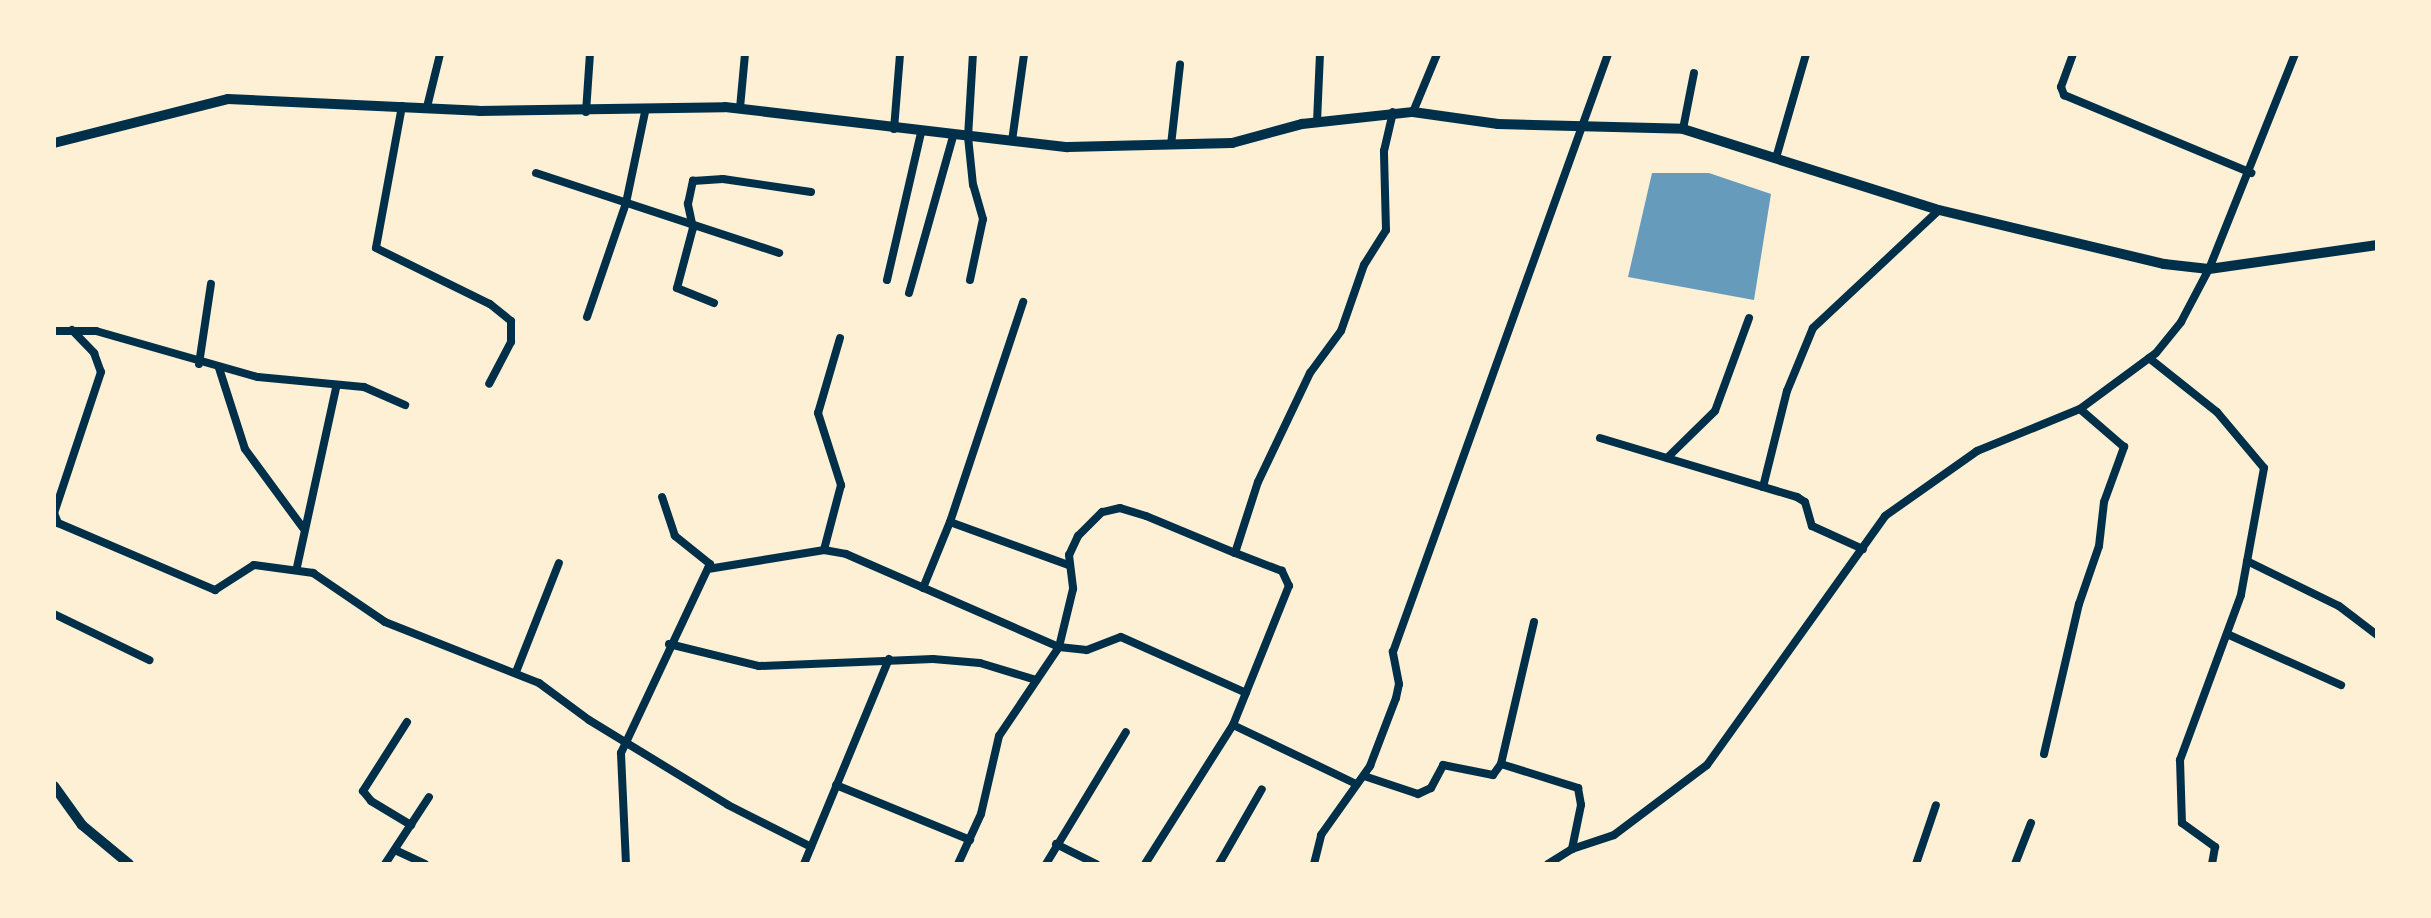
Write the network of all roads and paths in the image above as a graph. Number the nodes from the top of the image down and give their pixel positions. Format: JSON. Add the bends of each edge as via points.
{"nodes":[{"id":1,"x":440,"y":54,"type":"edge"},
{"id":2,"x":590,"y":54,"type":"edge"},
{"id":3,"x":745,"y":54,"type":"edge"},
{"id":4,"x":900,"y":54,"type":"edge"},
{"id":5,"x":973,"y":54,"type":"edge"},
{"id":6,"x":1024,"y":54,"type":"edge"},
{"id":7,"x":1320,"y":54,"type":"edge"},
{"id":8,"x":1437,"y":54,"type":"edge"},
{"id":9,"x":1608,"y":54,"type":"edge"},
{"id":10,"x":1806,"y":54,"type":"edge"},
{"id":11,"x":2073,"y":54,"type":"edge"},
{"id":12,"x":2295,"y":54,"type":"edge"},
{"id":13,"x":1180,"y":65,"type":"dead end"},
{"id":14,"x":1694,"y":73,"type":"dead end"},
{"id":15,"x":402,"y":106,"type":"junction"},
{"id":16,"x":427,"y":107,"type":"junction"},
{"id":17,"x":740,"y":108,"type":"junction"},
{"id":18,"x":586,"y":112,"type":"junction"},
{"id":19,"x":645,"y":112,"type":"junction"},
{"id":20,"x":1393,"y":112,"type":"junction"},
{"id":21,"x":1413,"y":112,"type":"junction"},
{"id":22,"x":1317,"y":122,"type":"junction"},
{"id":23,"x":1581,"y":128,"type":"junction"},
{"id":24,"x":1683,"y":129,"type":"junction"},
{"id":25,"x":894,"y":130,"type":"junction"},
{"id":26,"x":921,"y":133,"type":"junction"},
{"id":27,"x":953,"y":136,"type":"junction"},
{"id":28,"x":968,"y":137,"type":"junction"},
{"id":29,"x":1012,"y":141,"type":"junction"},
{"id":30,"x":54,"y":143,"type":"edge"},
{"id":31,"x":1171,"y":145,"type":"junction"},
{"id":32,"x":1776,"y":158,"type":"junction"},
{"id":33,"x":536,"y":173,"type":"dead end"},
{"id":34,"x":2251,"y":173,"type":"junction"},
{"id":35,"x":811,"y":192,"type":"dead end"},
{"id":36,"x":626,"y":203,"type":"junction"},
{"id":37,"x":1939,"y":210,"type":"junction"},
{"id":38,"x":693,"y":228,"type":"junction"},
{"id":39,"x":2377,"y":245,"type":"edge"},
{"id":40,"x":779,"y":253,"type":"dead end"},
{"id":41,"x":2209,"y":269,"type":"junction"},
{"id":42,"x":887,"y":280,"type":"dead end"},
{"id":43,"x":970,"y":280,"type":"dead end"},
{"id":44,"x":211,"y":284,"type":"dead end"},
{"id":45,"x":909,"y":293,"type":"dead end"},
{"id":46,"x":1023,"y":302,"type":"dead end"},
{"id":47,"x":714,"y":303,"type":"dead end"},
{"id":48,"x":587,"y":317,"type":"dead end"},
{"id":49,"x":1749,"y":318,"type":"dead end"},
{"id":50,"x":72,"y":330,"type":"junction"},
{"id":51,"x":54,"y":331,"type":"edge"},
{"id":52,"x":840,"y":338,"type":"dead end"},
{"id":53,"x":2149,"y":358,"type":"junction"},
{"id":54,"x":199,"y":364,"type":"junction"},
{"id":55,"x":219,"y":368,"type":"junction"},
{"id":56,"x":489,"y":384,"type":"dead end"},
{"id":57,"x":336,"y":388,"type":"junction"},
{"id":58,"x":405,"y":405,"type":"dead end"},
{"id":59,"x":2080,"y":409,"type":"junction"},
{"id":60,"x":1600,"y":438,"type":"dead end"},
{"id":61,"x":1667,"y":458,"type":"junction"},
{"id":62,"x":1763,"y":487,"type":"junction"},
{"id":63,"x":662,"y":497,"type":"dead end"},
{"id":64,"x":950,"y":522,"type":"junction"},
{"id":65,"x":303,"y":528,"type":"junction"},
{"id":66,"x":824,"y":550,"type":"junction"},
{"id":67,"x":1235,"y":553,"type":"junction"},
{"id":68,"x":1860,"y":553,"type":"junction"},
{"id":69,"x":2247,"y":561,"type":"junction"},
{"id":70,"x":559,"y":563,"type":"dead end"},
{"id":71,"x":1068,"y":565,"type":"junction"},
{"id":72,"x":297,"y":567,"type":"junction"},
{"id":73,"x":708,"y":569,"type":"junction"},
{"id":74,"x":923,"y":588,"type":"junction"},
{"id":75,"x":54,"y":614,"type":"edge"},
{"id":76,"x":1534,"y":622,"type":"dead end"},
{"id":77,"x":2227,"y":634,"type":"junction"},
{"id":78,"x":2377,"y":635,"type":"edge"},
{"id":79,"x":669,"y":644,"type":"junction"},
{"id":80,"x":1059,"y":647,"type":"junction"},
{"id":81,"x":889,"y":659,"type":"junction"},
{"id":82,"x":149,"y":660,"type":"dead end"},
{"id":83,"x":516,"y":672,"type":"junction"},
{"id":84,"x":1036,"y":680,"type":"junction"},
{"id":85,"x":2341,"y":685,"type":"dead end"},
{"id":86,"x":1246,"y":693,"type":"junction"},
{"id":87,"x":407,"y":722,"type":"dead end"},
{"id":88,"x":1233,"y":725,"type":"junction"},
{"id":89,"x":1126,"y":732,"type":"dead end"},
{"id":90,"x":625,"y":741,"type":"junction"},
{"id":91,"x":2044,"y":754,"type":"dead end"},
{"id":92,"x":1501,"y":764,"type":"junction"},
{"id":93,"x":1364,"y":776,"type":"junction"},
{"id":94,"x":1356,"y":784,"type":"junction"},
{"id":95,"x":836,"y":785,"type":"junction"},
{"id":96,"x":54,"y":786,"type":"edge"},
{"id":97,"x":1262,"y":789,"type":"dead end"},
{"id":98,"x":429,"y":797,"type":"dead end"},
{"id":99,"x":1936,"y":805,"type":"dead end"},
{"id":100,"x":2031,"y":823,"type":"dead end"},
{"id":101,"x":411,"y":825,"type":"junction"},
{"id":102,"x":970,"y":840,"type":"junction"},
{"id":103,"x":1056,"y":844,"type":"junction"},
{"id":104,"x":811,"y":847,"type":"junction"},
{"id":105,"x":1572,"y":849,"type":"junction"},
{"id":106,"x":395,"y":850,"type":"junction"},
{"id":107,"x":129,"y":864,"type":"edge"},
{"id":108,"x":385,"y":864,"type":"edge"},
{"id":109,"x":425,"y":864,"type":"edge"},
{"id":110,"x":626,"y":864,"type":"edge"},
{"id":111,"x":804,"y":864,"type":"edge"},
{"id":112,"x":958,"y":864,"type":"edge"},
{"id":113,"x":1046,"y":864,"type":"edge"},
{"id":114,"x":1096,"y":864,"type":"edge"},
{"id":115,"x":1145,"y":864,"type":"edge"},
{"id":116,"x":1219,"y":864,"type":"edge"},
{"id":117,"x":1314,"y":864,"type":"edge"},
{"id":118,"x":1548,"y":864,"type":"edge"},
{"id":119,"x":1916,"y":864,"type":"edge"},
{"id":120,"x":2015,"y":864,"type":"edge"},
{"id":121,"x":2212,"y":864,"type":"edge"}],
"edges":[{"from":1,"to":16,"type":"street"},
{"from":2,"to":18,"type":"street"},
{"from":3,"to":17,"type":"street"},
{"from":4,"to":25,"type":"street"},
{"from":5,"to":28,"type":"street"},
{"from":6,"to":29,"type":"street"},
{"from":7,"to":22,"type":"street"},
{"from":8,"to":21,"type":"street"},
{"from":9,"to":23,"type":"street"},
{"from":10,"to":32,"type":"street"},
{"from":11,"to":34,"type":"street","via":[[2061,87],[2064,95]]},
{"from":12,"to":34,"type":"street"},
{"from":13,"to":31,"type":"street"},
{"from":14,"to":24,"type":"street"},
{"from":15,"to":16,"type":"street"},
{"from":15,"to":30,"type":"street","via":[[228,99]]},
{"from":15,"to":56,"type":"street","via":[[376,248],[490,304],[511,321],[511,342]]},
{"from":16,"to":18,"type":"street"},
{"from":17,"to":19,"type":"street"},
{"from":17,"to":25,"type":"street"},
{"from":18,"to":19,"type":"street"},
{"from":19,"to":36,"type":"street"},
{"from":20,"to":21,"type":"street"},
{"from":20,"to":22,"type":"street"},
{"from":20,"to":67,"type":"street","via":[[1384,151],[1386,230],[1364,265],[1341,331],[1310,373],[1258,482]]},
{"from":21,"to":23,"type":"street"},
{"from":22,"to":31,"type":"street","via":[[1232,143]]},
{"from":23,"to":24,"type":"street"},
{"from":23,"to":93,"type":"street","via":[[1393,652],[1396,698]]},
{"from":24,"to":32,"type":"street"},
{"from":25,"to":26,"type":"street"},
{"from":26,"to":27,"type":"street"},
{"from":26,"to":42,"type":"street"},
{"from":27,"to":28,"type":"street"},
{"from":27,"to":45,"type":"street"},
{"from":28,"to":29,"type":"street"},
{"from":28,"to":43,"type":"street","via":[[983,219]]},
{"from":29,"to":31,"type":"street"},
{"from":32,"to":37,"type":"street"},
{"from":33,"to":36,"type":"street"},
{"from":34,"to":41,"type":"street"},
{"from":35,"to":38,"type":"street","via":[[699,178],[688,204]]},
{"from":36,"to":38,"type":"street"},
{"from":36,"to":48,"type":"street"},
{"from":37,"to":41,"type":"street","via":[[2164,264]]},
{"from":37,"to":62,"type":"street","via":[[1813,328],[1787,391]]},
{"from":38,"to":40,"type":"street"},
{"from":38,"to":47,"type":"street","via":[[677,288]]},
{"from":39,"to":41,"type":"street"},
{"from":41,"to":53,"type":"street","via":[[2181,322]]},
{"from":44,"to":54,"type":"street"},
{"from":46,"to":64,"type":"street"},
{"from":49,"to":61,"type":"street","via":[[1715,411]]},
{"from":50,"to":51,"type":"street"},
{"from":50,"to":54,"type":"street","via":[[112,335]]},
{"from":50,"to":72,"type":"street","via":[[94,353],[101,372],[54,520],[215,590],[254,565]]},
{"from":52,"to":66,"type":"street","via":[[818,413],[841,485]]},
{"from":53,"to":59,"type":"street"},
{"from":53,"to":69,"type":"street","via":[[2209,405],[2264,468]]},
{"from":54,"to":55,"type":"street"},
{"from":55,"to":57,"type":"street"},
{"from":55,"to":65,"type":"street","via":[[245,449]]},
{"from":57,"to":58,"type":"street","via":[[364,387]]},
{"from":57,"to":65,"type":"street"},
{"from":59,"to":68,"type":"street","via":[[1977,451],[1885,516]]},
{"from":59,"to":91,"type":"street","via":[[2124,447],[2104,502],[2099,546],[2079,604]]},
{"from":60,"to":61,"type":"street"},
{"from":61,"to":62,"type":"street"},
{"from":62,"to":68,"type":"street","via":[[1805,502],[1812,526]]},
{"from":63,"to":73,"type":"street","via":[[675,536],[707,557]]},
{"from":64,"to":71,"type":"street"},
{"from":64,"to":74,"type":"street"},
{"from":65,"to":72,"type":"street"},
{"from":66,"to":73,"type":"street"},
{"from":66,"to":74,"type":"street","via":[[846,554]]},
{"from":67,"to":71,"type":"street","via":[[1120,508],[1095,517],[1078,536]]},
{"from":67,"to":86,"type":"street","via":[[1288,577],[1269,642]]},
{"from":68,"to":105,"type":"street","via":[[1707,765],[1614,835]]},
{"from":69,"to":77,"type":"street"},
{"from":69,"to":78,"type":"street","via":[[2339,606]]},
{"from":70,"to":83,"type":"street"},
{"from":71,"to":80,"type":"street","via":[[1073,589]]},
{"from":72,"to":83,"type":"street","via":[[385,622]]},
{"from":73,"to":79,"type":"street"},
{"from":74,"to":80,"type":"street"},
{"from":75,"to":82,"type":"street"},
{"from":76,"to":92,"type":"street"},
{"from":77,"to":85,"type":"street"},
{"from":77,"to":121,"type":"street","via":[[2178,775],[2182,823],[2215,847]]},
{"from":79,"to":81,"type":"street","via":[[759,666]]},
{"from":79,"to":90,"type":"street"},
{"from":80,"to":84,"type":"street"},
{"from":80,"to":86,"type":"street","via":[[1087,650],[1121,637]]},
{"from":81,"to":84,"type":"street","via":[[980,663]]},
{"from":81,"to":95,"type":"street"},
{"from":83,"to":90,"type":"street"},
{"from":84,"to":102,"type":"street","via":[[999,736]]},
{"from":86,"to":88,"type":"street"},
{"from":87,"to":101,"type":"street","via":[[363,791]]},
{"from":88,"to":94,"type":"street"},
{"from":88,"to":115,"type":"street"},
{"from":89,"to":103,"type":"street"},
{"from":90,"to":104,"type":"street","via":[[728,805]]},
{"from":90,"to":110,"type":"street","via":[[619,769]]},
{"from":92,"to":93,"type":"street","via":[[1493,775],[1443,765],[1431,788],[1418,794]]},
{"from":92,"to":105,"type":"street","via":[[1578,788],[1581,805]]},
{"from":93,"to":94,"type":"street"},
{"from":94,"to":117,"type":"street","via":[[1321,835]]},
{"from":95,"to":102,"type":"street"},
{"from":95,"to":104,"type":"street"},
{"from":96,"to":107,"type":"street","via":[[82,825]]},
{"from":97,"to":116,"type":"street"},
{"from":98,"to":101,"type":"street"},
{"from":99,"to":119,"type":"street"},
{"from":100,"to":120,"type":"street"},
{"from":101,"to":106,"type":"street"},
{"from":102,"to":112,"type":"street"},
{"from":103,"to":113,"type":"street"},
{"from":103,"to":114,"type":"street"},
{"from":104,"to":111,"type":"street"},
{"from":105,"to":118,"type":"street"},
{"from":106,"to":108,"type":"street"},
{"from":106,"to":109,"type":"street"}]}
